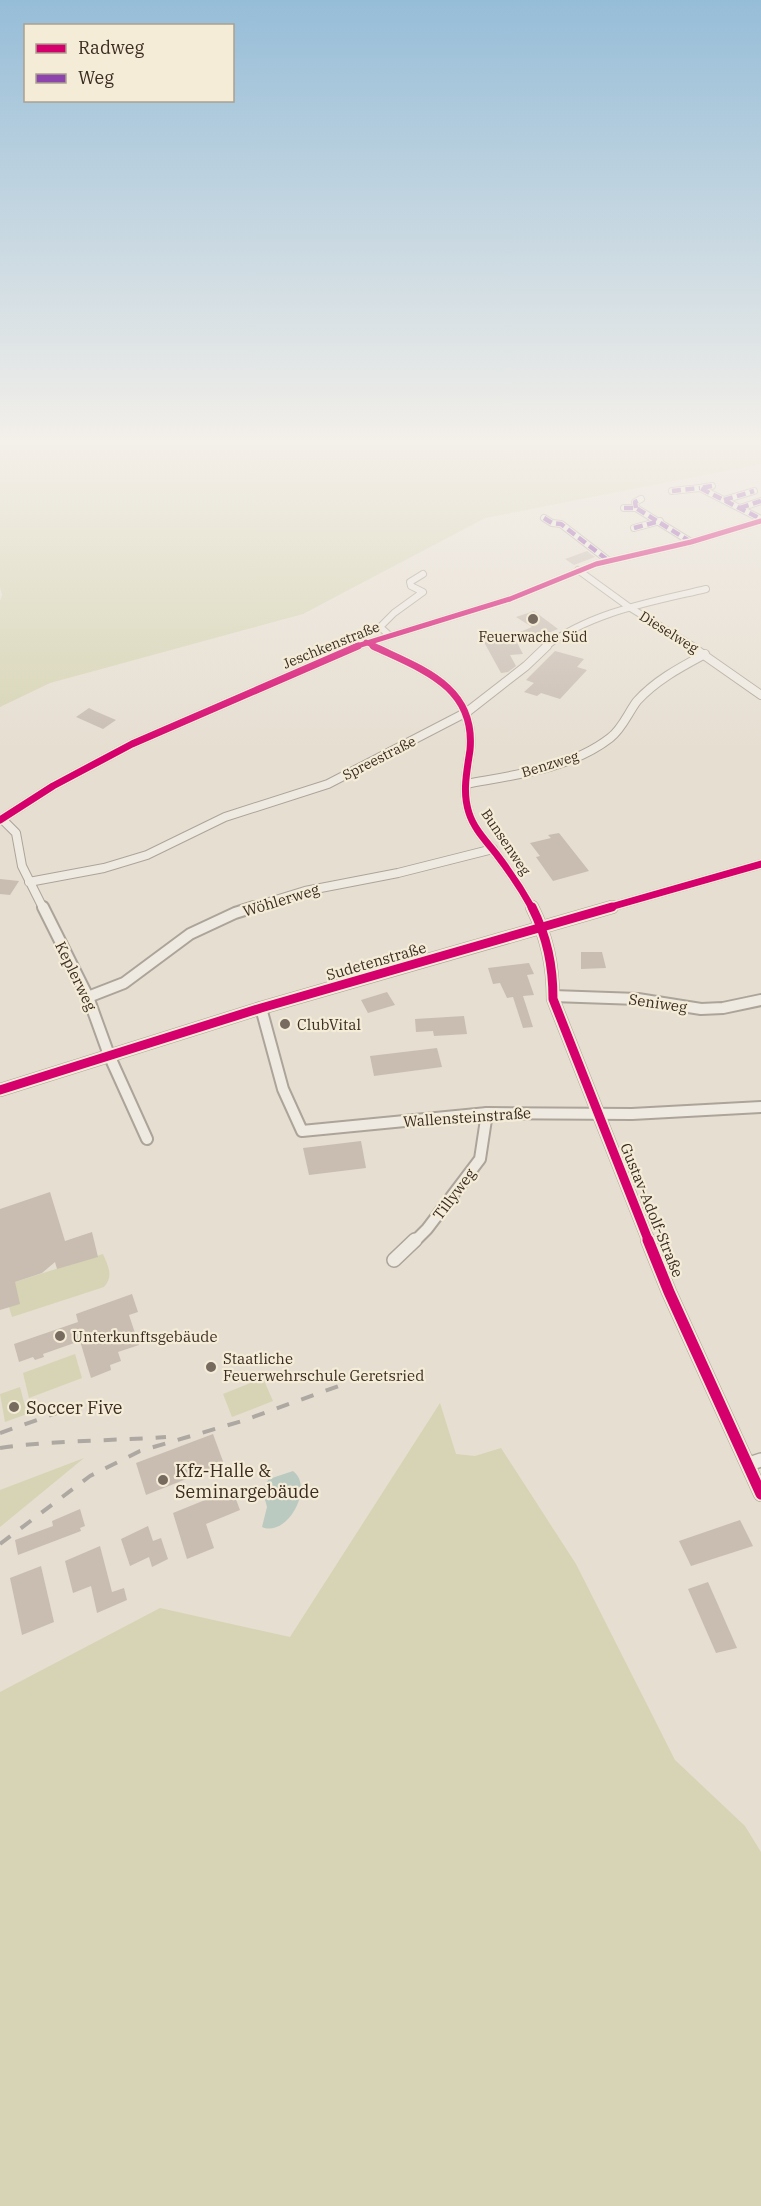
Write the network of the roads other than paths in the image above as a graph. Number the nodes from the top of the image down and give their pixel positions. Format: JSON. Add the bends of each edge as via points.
{"nodes":[{"id":1,"x":587,"y":544,"type":"edge"},
{"id":2,"x":683,"y":544,"type":"edge"},
{"id":3,"x":609,"y":561,"type":"junction"},
{"id":4,"x":578,"y":570,"type":"junction"},
{"id":5,"x":423,"y":574,"type":"dead end"},
{"id":6,"x":706,"y":589,"type":"dead end"},
{"id":7,"x":629,"y":607,"type":"junction"},
{"id":8,"x":388,"y":635,"type":"junction"},
{"id":9,"x":366,"y":642,"type":"junction"},
{"id":10,"x":705,"y":654,"type":"junction"},
{"id":11,"x":761,"y":695,"type":"edge"},
{"id":12,"x":467,"y":712,"type":"junction"},
{"id":13,"x":466,"y":784,"type":"junction"},
{"id":14,"x":1,"y":820,"type":"edge"},
{"id":15,"x":493,"y":849,"type":"junction"},
{"id":16,"x":761,"y":864,"type":"edge"},
{"id":17,"x":29,"y":882,"type":"junction"},
{"id":18,"x":543,"y":928,"type":"junction"},
{"id":19,"x":553,"y":996,"type":"junction"},
{"id":20,"x":88,"y":998,"type":"junction"},
{"id":21,"x":761,"y":1000,"type":"edge"},
{"id":22,"x":261,"y":1008,"type":"junction"},
{"id":23,"x":109,"y":1055,"type":"junction"},
{"id":24,"x":0,"y":1090,"type":"edge"},
{"id":25,"x":761,"y":1107,"type":"edge"},
{"id":26,"x":597,"y":1112,"type":"junction"},
{"id":27,"x":487,"y":1113,"type":"junction"},
{"id":28,"x":147,"y":1139,"type":"dead end"},
{"id":29,"x":394,"y":1260,"type":"dead end"},
{"id":30,"x":755,"y":1462,"type":"edge"},
{"id":31,"x":761,"y":1494,"type":"edge"}],
"edges":[{"from":1,"to":3,"type":"street"},
{"from":2,"to":3,"type":"street","name":"Jeschkenstraße"},
{"from":3,"to":4,"type":"street","name":"Jeschkenstraße"},
{"from":4,"to":7,"type":"street","name":"Dieselweg"},
{"from":4,"to":8,"type":"street","name":"Jeschkenstraße","via":[[510,599]]},
{"from":5,"to":8,"type":"street","name":"Jeschkenstraße","via":[[410,582],[423,592],[380,627]]},
{"from":6,"to":7,"type":"street","name":"Spreestraße"},
{"from":7,"to":10,"type":"street","name":"Dieselweg"},
{"from":7,"to":12,"type":"street","name":"Spreestraße","via":[[551,642]]},
{"from":8,"to":9,"type":"street","name":"Jeschkenstraße"},
{"from":9,"to":12,"type":"street","name":"Bunsenweg","via":[[441,682]]},
{"from":9,"to":14,"type":"street","name":"Jeschkenstraße","via":[[122,749],[53,786]]},
{"from":10,"to":11,"type":"street","name":"Dieselweg"},
{"from":10,"to":13,"type":"street","name":"Benzweg","via":[[651,686],[623,725],[581,755],[519,774]]},
{"from":12,"to":13,"type":"street","name":"Bunsenweg","via":[[472,743]]},
{"from":12,"to":17,"type":"street","name":"Spreestraße","via":[[328,784],[225,817],[159,851],[104,868]]},
{"from":13,"to":15,"type":"street","name":"Bunsenweg","via":[[473,821]]},
{"from":14,"to":17,"type":"street","name":"Keplerweg","via":[[15,831],[21,866]]},
{"from":15,"to":18,"type":"street","name":"Bunsenweg","via":[[527,897]]},
{"from":15,"to":20,"type":"street","name":"Wöhlerweg","via":[[305,891],[236,913],[190,934],[124,983]]},
{"from":16,"to":18,"type":"street","name":"Sudetenstraße"},
{"from":17,"to":20,"type":"street","name":"Keplerweg"},
{"from":18,"to":19,"type":"street","name":"Gustav-Adolf-Straße","via":[[552,960]]},
{"from":18,"to":22,"type":"street","name":"Sudetenstraße"},
{"from":19,"to":21,"type":"street","name":"Seniweg","via":[[638,999],[701,1009]]},
{"from":19,"to":26,"type":"street","name":"Gustav-Adolf-Straße"},
{"from":20,"to":23,"type":"street","name":"Keplerweg"},
{"from":22,"to":23,"type":"street","name":"Sudetenstraße"},
{"from":22,"to":27,"type":"street","name":"Wallensteinstraße","via":[[284,1089],[302,1131]]},
{"from":23,"to":24,"type":"street","name":"Sudetenstraße"},
{"from":23,"to":28,"type":"street","name":"Keplerweg"},
{"from":25,"to":26,"type":"street","name":"Wallensteinstraße","via":[[632,1114]]},
{"from":26,"to":27,"type":"street","name":"Wallensteinstraße"},
{"from":26,"to":30,"type":"street","name":"Gustav-Adolf-Straße","via":[[669,1292]]},
{"from":27,"to":29,"type":"street","name":"Tillyweg","via":[[480,1159],[427,1230]]},
{"from":30,"to":31,"type":"street","name":"Gustav-Adolf-Straße"}]}
